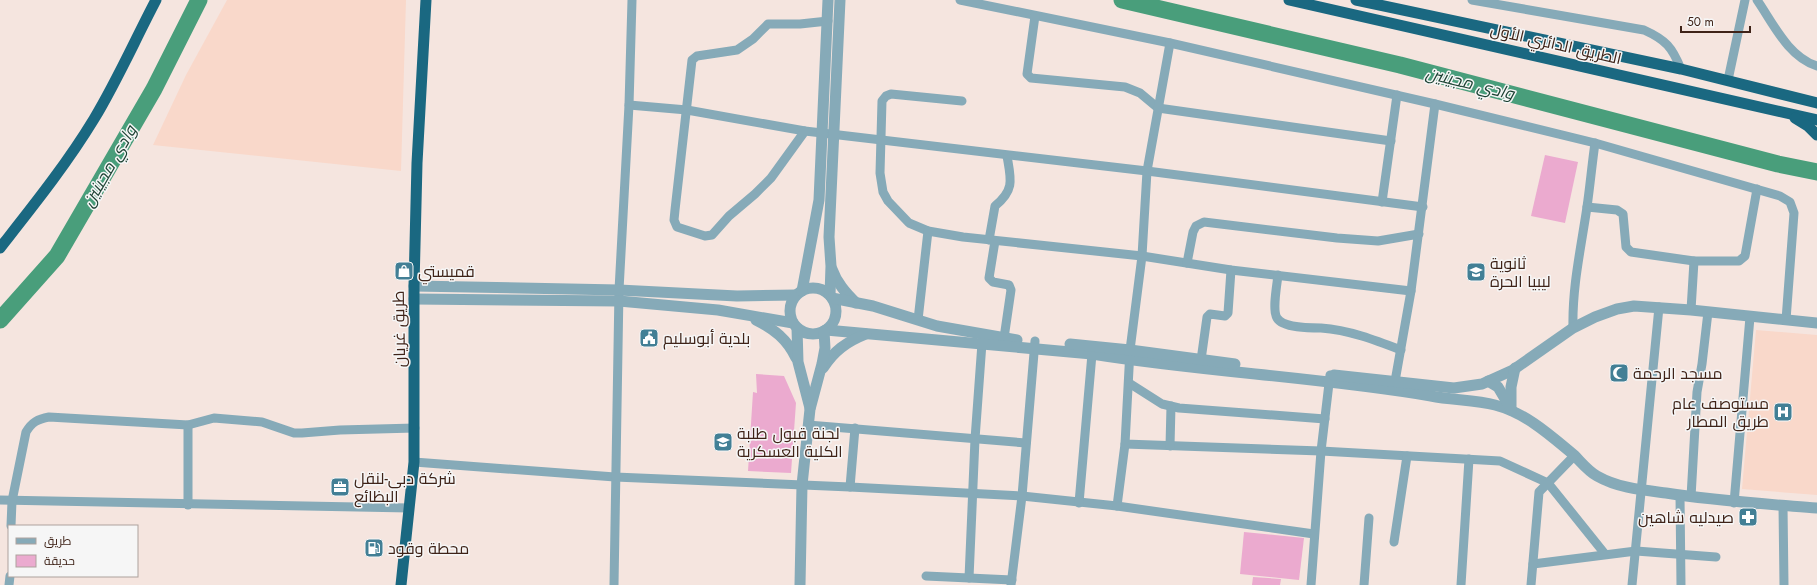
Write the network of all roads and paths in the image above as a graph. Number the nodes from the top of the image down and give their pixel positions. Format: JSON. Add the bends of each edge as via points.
{"nodes":[{"id":1,"x":156,"y":0,"type":"edge"},
{"id":2,"x":426,"y":0,"type":"edge"},
{"id":3,"x":632,"y":0,"type":"edge"},
{"id":4,"x":828,"y":0,"type":"edge"},
{"id":5,"x":840,"y":0,"type":"edge"},
{"id":6,"x":960,"y":0,"type":"edge"},
{"id":7,"x":1289,"y":0,"type":"edge"},
{"id":8,"x":1356,"y":0,"type":"edge"},
{"id":9,"x":1472,"y":0,"type":"edge"},
{"id":10,"x":1745,"y":0,"type":"edge"},
{"id":11,"x":1757,"y":0,"type":"edge"},
{"id":12,"x":1034,"y":16,"type":"junction"},
{"id":13,"x":828,"y":21,"type":"junction"},
{"id":14,"x":1170,"y":44,"type":"junction"},
{"id":15,"x":1817,"y":66,"type":"edge"},
{"id":16,"x":1681,"y":69,"type":"junction"},
{"id":17,"x":1728,"y":80,"type":"junction"},
{"id":18,"x":1397,"y":95,"type":"junction"},
{"id":19,"x":1817,"y":96,"type":"edge"},
{"id":20,"x":1790,"y":97,"type":"junction"},
{"id":21,"x":962,"y":101,"type":"dead end"},
{"id":22,"x":1817,"y":103,"type":"edge"},
{"id":23,"x":1436,"y":104,"type":"junction"},
{"id":24,"x":629,"y":106,"type":"junction"},
{"id":25,"x":1158,"y":108,"type":"junction"},
{"id":26,"x":687,"y":110,"type":"junction"},
{"id":27,"x":1784,"y":112,"type":"junction"},
{"id":28,"x":1817,"y":120,"type":"edge"},
{"id":29,"x":805,"y":131,"type":"junction"},
{"id":30,"x":828,"y":134,"type":"junction"},
{"id":31,"x":1817,"y":134,"type":"edge"},
{"id":32,"x":880,"y":140,"type":"junction"},
{"id":33,"x":1391,"y":141,"type":"junction"},
{"id":34,"x":1595,"y":143,"type":"junction"},
{"id":35,"x":1008,"y":156,"type":"junction"},
{"id":36,"x":1147,"y":171,"type":"junction"},
{"id":37,"x":1757,"y":190,"type":"junction"},
{"id":38,"x":1382,"y":202,"type":"junction"},
{"id":39,"x":1423,"y":207,"type":"junction"},
{"id":40,"x":1587,"y":207,"type":"junction"},
{"id":41,"x":928,"y":231,"type":"junction"},
{"id":42,"x":1419,"y":234,"type":"junction"},
{"id":43,"x":992,"y":240,"type":"junction"},
{"id":44,"x":0,"y":248,"type":"edge"},
{"id":45,"x":1142,"y":256,"type":"junction"},
{"id":46,"x":1694,"y":260,"type":"junction"},
{"id":47,"x":1187,"y":263,"type":"junction"},
{"id":48,"x":831,"y":266,"type":"junction"},
{"id":49,"x":1231,"y":270,"type":"junction"},
{"id":50,"x":1278,"y":275,"type":"junction"},
{"id":51,"x":414,"y":286,"type":"junction"},
{"id":52,"x":1412,"y":291,"type":"junction"},
{"id":53,"x":799,"y":293,"type":"junction"},
{"id":54,"x":619,"y":296,"type":"junction"},
{"id":55,"x":831,"y":297,"type":"junction"},
{"id":56,"x":414,"y":299,"type":"junction"},
{"id":57,"x":857,"y":303,"type":"junction"},
{"id":58,"x":1659,"y":307,"type":"junction"},
{"id":59,"x":1691,"y":310,"type":"junction"},
{"id":60,"x":1708,"y":312,"type":"junction"},
{"id":61,"x":748,"y":315,"type":"junction"},
{"id":62,"x":1750,"y":317,"type":"junction"},
{"id":63,"x":918,"y":320,"type":"junction"},
{"id":64,"x":1786,"y":320,"type":"junction"},
{"id":65,"x":1817,"y":324,"type":"edge"},
{"id":66,"x":795,"y":325,"type":"junction"},
{"id":67,"x":1573,"y":328,"type":"junction"},
{"id":68,"x":825,"y":330,"type":"junction"},
{"id":69,"x":868,"y":333,"type":"junction"},
{"id":70,"x":1004,"y":338,"type":"junction"},
{"id":71,"x":982,"y":343,"type":"junction"},
{"id":72,"x":1035,"y":345,"type":"junction"},
{"id":73,"x":1401,"y":350,"type":"junction"},
{"id":74,"x":1092,"y":354,"type":"junction"},
{"id":75,"x":1130,"y":355,"type":"junction"},
{"id":76,"x":1201,"y":360,"type":"junction"},
{"id":77,"x":798,"y":362,"type":"junction"},
{"id":78,"x":1515,"y":368,"type":"junction"},
{"id":79,"x":819,"y":374,"type":"junction"},
{"id":80,"x":1329,"y":378,"type":"junction"},
{"id":81,"x":1488,"y":381,"type":"junction"},
{"id":82,"x":1129,"y":383,"type":"junction"},
{"id":83,"x":1395,"y":385,"type":"junction"},
{"id":84,"x":1171,"y":406,"type":"junction"},
{"id":85,"x":810,"y":409,"type":"junction"},
{"id":86,"x":1511,"y":410,"type":"junction"},
{"id":87,"x":1325,"y":419,"type":"junction"},
{"id":88,"x":188,"y":424,"type":"junction"},
{"id":89,"x":808,"y":425,"type":"junction"},
{"id":90,"x":415,"y":428,"type":"junction"},
{"id":91,"x":856,"y":428,"type":"junction"},
{"id":92,"x":975,"y":439,"type":"junction"},
{"id":93,"x":1026,"y":443,"type":"junction"},
{"id":94,"x":1125,"y":444,"type":"junction"},
{"id":95,"x":1170,"y":446,"type":"junction"},
{"id":96,"x":1321,"y":451,"type":"junction"},
{"id":97,"x":1407,"y":456,"type":"junction"},
{"id":98,"x":1574,"y":456,"type":"junction"},
{"id":99,"x":1469,"y":459,"type":"junction"},
{"id":100,"x":414,"y":462,"type":"junction"},
{"id":101,"x":615,"y":477,"type":"junction"},
{"id":102,"x":1548,"y":483,"type":"junction"},
{"id":103,"x":802,"y":485,"type":"junction"},
{"id":104,"x":850,"y":487,"type":"junction"},
{"id":105,"x":1642,"y":490,"type":"junction"},
{"id":106,"x":973,"y":494,"type":"junction"},
{"id":107,"x":1022,"y":496,"type":"junction"},
{"id":108,"x":1686,"y":496,"type":"junction"},
{"id":109,"x":0,"y":500,"type":"edge"},
{"id":110,"x":12,"y":501,"type":"junction"},
{"id":111,"x":1734,"y":502,"type":"junction"},
{"id":112,"x":1079,"y":503,"type":"junction"},
{"id":113,"x":188,"y":505,"type":"junction"},
{"id":114,"x":1117,"y":506,"type":"junction"},
{"id":115,"x":1783,"y":506,"type":"junction"},
{"id":116,"x":409,"y":508,"type":"junction"},
{"id":117,"x":1817,"y":508,"type":"edge"},
{"id":118,"x":1369,"y":518,"type":"dead end"},
{"id":119,"x":11,"y":525,"type":"edge"},
{"id":120,"x":1314,"y":534,"type":"junction"},
{"id":121,"x":1394,"y":542,"type":"dead end"},
{"id":122,"x":1636,"y":551,"type":"junction"},
{"id":123,"x":1605,"y":554,"type":"junction"},
{"id":124,"x":1681,"y":554,"type":"junction"},
{"id":125,"x":1716,"y":557,"type":"dead end"},
{"id":126,"x":1533,"y":564,"type":"junction"},
{"id":127,"x":926,"y":576,"type":"dead end"},
{"id":128,"x":969,"y":578,"type":"junction"},
{"id":129,"x":1012,"y":583,"type":"edge"},
{"id":130,"x":401,"y":585,"type":"edge"},
{"id":131,"x":614,"y":585,"type":"edge"},
{"id":132,"x":800,"y":585,"type":"edge"},
{"id":133,"x":1311,"y":585,"type":"edge"},
{"id":134,"x":1364,"y":585,"type":"edge"},
{"id":135,"x":1461,"y":585,"type":"edge"},
{"id":136,"x":1531,"y":585,"type":"edge"},
{"id":137,"x":1632,"y":585,"type":"edge"},
{"id":138,"x":1681,"y":585,"type":"edge"},
{"id":139,"x":1784,"y":585,"type":"edge"}],
"edges":[{"from":1,"to":44,"type":"highway","via":[[121,72],[86,132],[44,193]]},
{"from":2,"to":51,"type":"highway","name":"طريق غريان","via":[[417,163]]},
{"from":3,"to":24,"type":"street"},
{"from":4,"to":13,"type":"street"},
{"from":5,"to":30,"type":"street"},
{"from":6,"to":12,"type":"street"},
{"from":7,"to":27,"type":"highway","name":"الطريق الدائري الأول"},
{"from":8,"to":16,"type":"highway","name":"الطريق الدائري الأول"},
{"from":9,"to":16,"type":"street","via":[[1644,30],[1655,35],[1674,51]]},
{"from":10,"to":17,"type":"street"},
{"from":11,"to":15,"type":"street","via":[[1781,37],[1800,56]]},
{"from":12,"to":14,"type":"street"},
{"from":12,"to":25,"type":"street","via":[[1028,76],[1126,87],[1140,93]]},
{"from":13,"to":26,"type":"street","via":[[768,24],[753,39],[736,50],[697,56],[692,60]]},
{"from":13,"to":30,"type":"street"},
{"from":14,"to":18,"type":"street"},
{"from":14,"to":25,"type":"street"},
{"from":16,"to":17,"type":"highway","name":"الطريق الدائري الأول"},
{"from":17,"to":20,"type":"highway","name":"الطريق الدائري الأول"},
{"from":18,"to":23,"type":"street"},
{"from":18,"to":33,"type":"street"},
{"from":19,"to":20,"type":"highway"},
{"from":20,"to":22,"type":"highway","name":"الطريق الدائري الأول"},
{"from":21,"to":32,"type":"street","via":[[891,94],[886,96],[882,101]]},
{"from":23,"to":34,"type":"street"},
{"from":23,"to":39,"type":"street"},
{"from":24,"to":26,"type":"street"},
{"from":24,"to":54,"type":"street"},
{"from":25,"to":33,"type":"street"},
{"from":25,"to":36,"type":"street"},
{"from":26,"to":29,"type":"street"},
{"from":26,"to":29,"type":"street","via":[[674,220],[677,227],[705,236],[712,235],[771,178]]},
{"from":27,"to":28,"type":"highway","name":"الطريق الدائري الأول"},
{"from":27,"to":31,"type":"highway"},
{"from":29,"to":30,"type":"street"},
{"from":30,"to":32,"type":"street"},
{"from":30,"to":48,"type":"street"},
{"from":30,"to":53,"type":"street","via":[[818,200]]},
{"from":32,"to":35,"type":"street"},
{"from":32,"to":41,"type":"street","via":[[883,192],[909,223]]},
{"from":33,"to":38,"type":"street"},
{"from":34,"to":37,"type":"street"},
{"from":34,"to":40,"type":"street"},
{"from":35,"to":36,"type":"street"},
{"from":35,"to":43,"type":"street","via":[[1011,178],[1005,199],[995,206]]},
{"from":36,"to":38,"type":"street"},
{"from":36,"to":45,"type":"street"},
{"from":37,"to":46,"type":"street","via":[[1744,258],[1739,261]]},
{"from":37,"to":64,"type":"street","via":[[1780,196],[1790,202],[1794,213]]},
{"from":38,"to":39,"type":"street"},
{"from":39,"to":42,"type":"street"},
{"from":40,"to":46,"type":"street","via":[[1617,210],[1623,214],[1626,247],[1631,252]]},
{"from":40,"to":67,"type":"street","via":[[1576,269]]},
{"from":41,"to":43,"type":"street"},
{"from":41,"to":63,"type":"street"},
{"from":42,"to":47,"type":"street","via":[[1378,241],[1204,222],[1196,226],[1193,232]]},
{"from":42,"to":52,"type":"street"},
{"from":43,"to":45,"type":"street"},
{"from":43,"to":70,"type":"street","via":[[989,278],[993,282],[1011,287]]},
{"from":45,"to":47,"type":"street"},
{"from":45,"to":75,"type":"street"},
{"from":46,"to":59,"type":"street"},
{"from":47,"to":49,"type":"street"},
{"from":48,"to":55,"type":"street"},
{"from":48,"to":57,"type":"street","via":[[843,290]]},
{"from":49,"to":50,"type":"street"},
{"from":49,"to":76,"type":"street","via":[[1228,313],[1225,316],[1210,314],[1207,317]]},
{"from":50,"to":52,"type":"street"},
{"from":50,"to":73,"type":"street","via":[[1275,308],[1276,317],[1282,323],[1335,329]]},
{"from":51,"to":54,"type":"street"},
{"from":51,"to":56,"type":"highway","name":"طريق غريان"},
{"from":52,"to":73,"type":"street"},
{"from":53,"to":54,"type":"street"},
{"from":53,"to":55,"type":"street","via":[[816,288],[824,290]]},
{"from":53,"to":66,"type":"street","via":[[790,309]]},
{"from":54,"to":56,"type":"street"},
{"from":54,"to":61,"type":"street"},
{"from":54,"to":101,"type":"street"},
{"from":55,"to":57,"type":"street"},
{"from":55,"to":68,"type":"street","via":[[836,312],[831,325]]},
{"from":56,"to":90,"type":"highway","name":"طريق غريان"},
{"from":57,"to":63,"type":"street"},
{"from":58,"to":59,"type":"street"},
{"from":58,"to":67,"type":"street","via":[[1634,306],[1617,309]]},
{"from":58,"to":105,"type":"street"},
{"from":59,"to":60,"type":"street"},
{"from":60,"to":62,"type":"street"},
{"from":60,"to":108,"type":"street"},
{"from":61,"to":66,"type":"street"},
{"from":61,"to":77,"type":"street","via":[[781,335]]},
{"from":62,"to":64,"type":"street"},
{"from":62,"to":111,"type":"street"},
{"from":63,"to":70,"type":"street"},
{"from":64,"to":65,"type":"street"},
{"from":66,"to":68,"type":"street","via":[[810,334]]},
{"from":66,"to":77,"type":"street"},
{"from":67,"to":78,"type":"street"},
{"from":68,"to":69,"type":"street"},
{"from":68,"to":79,"type":"street","via":[[825,348]]},
{"from":69,"to":71,"type":"street"},
{"from":69,"to":79,"type":"street","via":[[849,341],[837,350]]},
{"from":70,"to":72,"type":"street"},
{"from":71,"to":72,"type":"street"},
{"from":71,"to":92,"type":"street"},
{"from":72,"to":74,"type":"street"},
{"from":72,"to":75,"type":"street"},
{"from":72,"to":93,"type":"street"},
{"from":73,"to":83,"type":"street"},
{"from":74,"to":75,"type":"street"},
{"from":74,"to":112,"type":"street"},
{"from":75,"to":76,"type":"street"},
{"from":75,"to":80,"type":"street"},
{"from":75,"to":82,"type":"street"},
{"from":76,"to":80,"type":"street"},
{"from":77,"to":85,"type":"street"},
{"from":78,"to":81,"type":"street"},
{"from":78,"to":86,"type":"street"},
{"from":79,"to":85,"type":"street"},
{"from":80,"to":83,"type":"street"},
{"from":80,"to":87,"type":"street"},
{"from":81,"to":83,"type":"street","via":[[1454,388]]},
{"from":81,"to":86,"type":"street","via":[[1498,387]]},
{"from":82,"to":84,"type":"street","via":[[1162,404]]},
{"from":82,"to":94,"type":"street"},
{"from":83,"to":86,"type":"street","via":[[1456,400],[1493,404]]},
{"from":84,"to":87,"type":"street"},
{"from":84,"to":95,"type":"street"},
{"from":85,"to":89,"type":"street"},
{"from":86,"to":98,"type":"street","via":[[1529,418]]},
{"from":87,"to":96,"type":"street"},
{"from":88,"to":90,"type":"street","via":[[214,418],[262,422],[294,433]]},
{"from":88,"to":110,"type":"street","via":[[49,417],[39,419],[26,432]]},
{"from":88,"to":113,"type":"street"},
{"from":89,"to":91,"type":"street"},
{"from":89,"to":103,"type":"street"},
{"from":90,"to":100,"type":"highway","name":"طريق غريان"},
{"from":91,"to":92,"type":"street"},
{"from":91,"to":104,"type":"street"},
{"from":92,"to":93,"type":"street"},
{"from":92,"to":106,"type":"street"},
{"from":93,"to":107,"type":"street"},
{"from":94,"to":95,"type":"street"},
{"from":94,"to":114,"type":"street"},
{"from":95,"to":96,"type":"street"},
{"from":96,"to":97,"type":"street"},
{"from":96,"to":120,"type":"street"},
{"from":97,"to":99,"type":"street"},
{"from":97,"to":121,"type":"street"},
{"from":98,"to":102,"type":"street"},
{"from":98,"to":105,"type":"street","via":[[1595,475],[1618,485]]},
{"from":99,"to":102,"type":"street","via":[[1500,461]]},
{"from":99,"to":135,"type":"street"},
{"from":100,"to":101,"type":"street"},
{"from":100,"to":116,"type":"highway","name":"طريق غريان"},
{"from":101,"to":103,"type":"street"},
{"from":101,"to":131,"type":"street"},
{"from":102,"to":123,"type":"street"},
{"from":102,"to":126,"type":"street","via":[[1539,492]]},
{"from":103,"to":104,"type":"street"},
{"from":103,"to":132,"type":"street"},
{"from":104,"to":106,"type":"street"},
{"from":105,"to":108,"type":"street"},
{"from":105,"to":122,"type":"street"},
{"from":106,"to":107,"type":"street"},
{"from":106,"to":128,"type":"street"},
{"from":107,"to":112,"type":"street"},
{"from":107,"to":129,"type":"street"},
{"from":108,"to":111,"type":"street"},
{"from":108,"to":124,"type":"street"},
{"from":109,"to":110,"type":"street"},
{"from":110,"to":113,"type":"street"},
{"from":110,"to":119,"type":"street"},
{"from":111,"to":115,"type":"street"},
{"from":112,"to":114,"type":"street"},
{"from":113,"to":116,"type":"street"},
{"from":114,"to":120,"type":"street"},
{"from":115,"to":117,"type":"street"},
{"from":115,"to":139,"type":"street"},
{"from":116,"to":130,"type":"highway","name":"طريق غريان"},
{"from":118,"to":134,"type":"street"},
{"from":120,"to":133,"type":"street"},
{"from":122,"to":123,"type":"street"},
{"from":122,"to":124,"type":"street"},
{"from":122,"to":137,"type":"street"},
{"from":123,"to":126,"type":"street"},
{"from":124,"to":125,"type":"street"},
{"from":124,"to":138,"type":"street"},
{"from":126,"to":136,"type":"street"},
{"from":127,"to":128,"type":"street"},
{"from":128,"to":129,"type":"street"}]}
